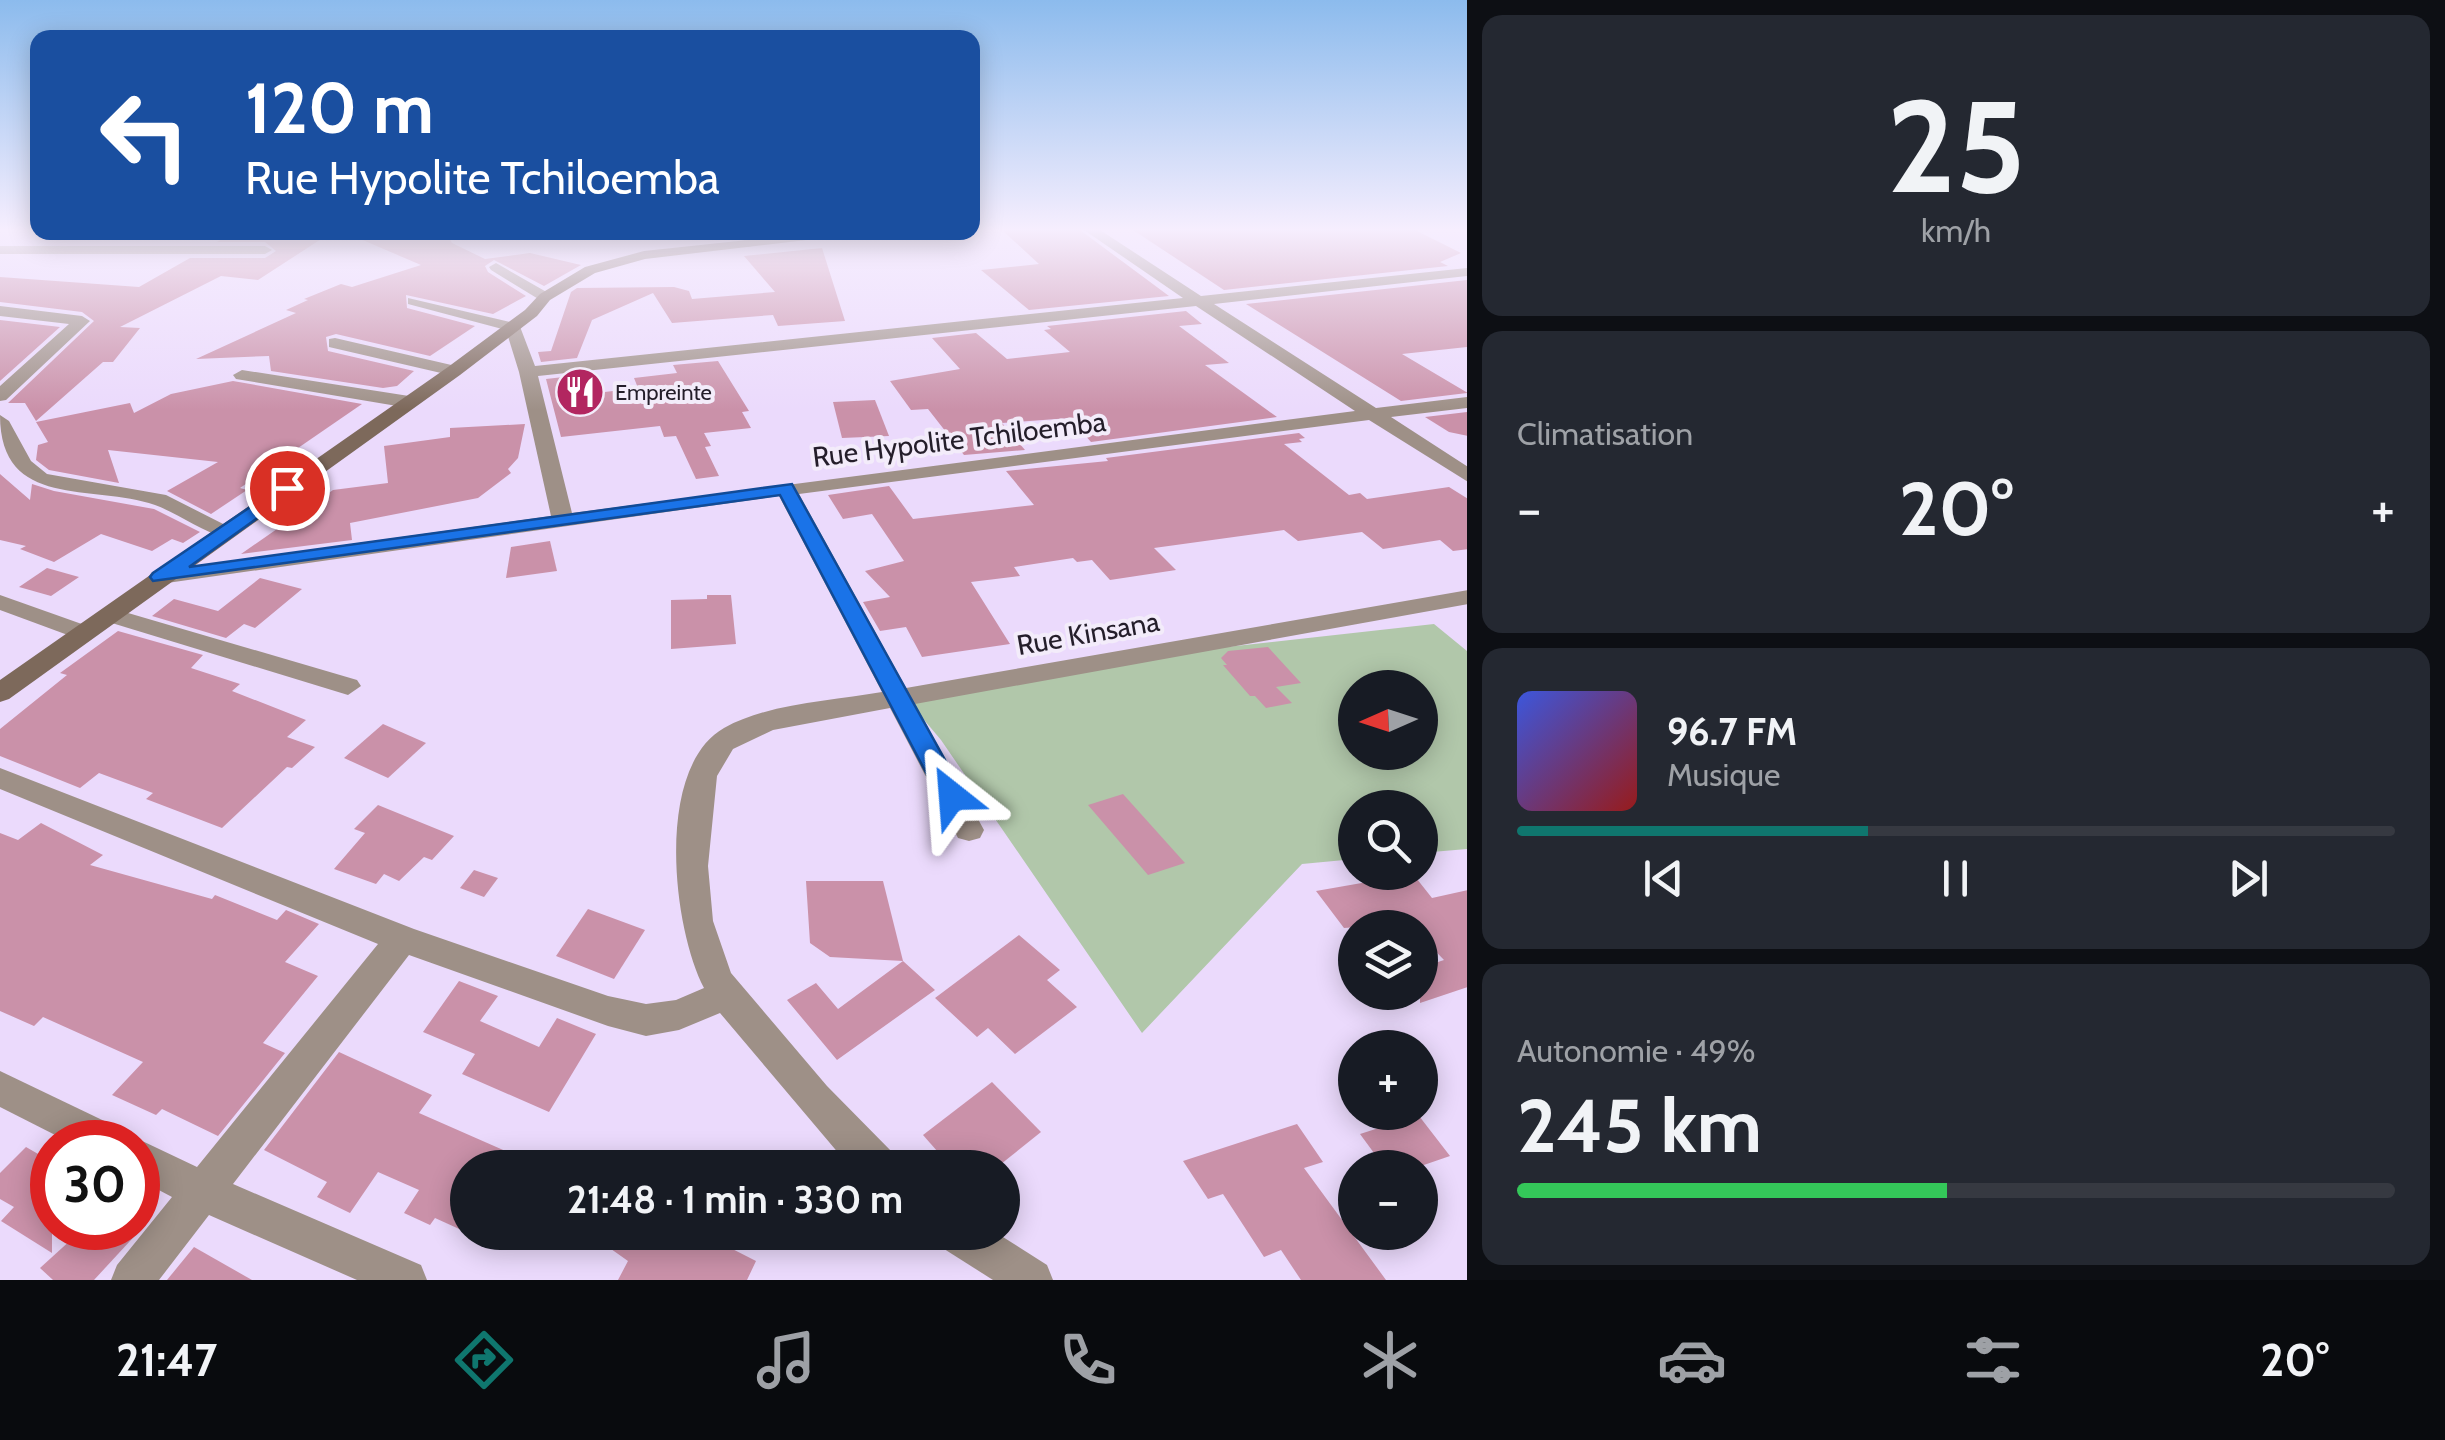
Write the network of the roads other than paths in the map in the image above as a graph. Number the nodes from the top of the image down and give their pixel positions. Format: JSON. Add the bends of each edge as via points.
{"nodes":[{"id":1,"x":533,"y":290,"type":"edge"},
{"id":2,"x":557,"y":290,"type":"edge"},
{"id":3,"x":1179,"y":290,"type":"edge"},
{"id":4,"x":1302,"y":290,"type":"edge"},
{"id":5,"x":545,"y":297,"type":"junction"},
{"id":6,"x":1196,"y":301,"type":"junction"},
{"id":7,"x":413,"y":302,"type":"dead end"},
{"id":8,"x":0,"y":311,"type":"edge"},
{"id":9,"x":513,"y":327,"type":"junction"},
{"id":10,"x":335,"y":343,"type":"dead end"},
{"id":11,"x":454,"y":371,"type":"junction"},
{"id":12,"x":528,"y":372,"type":"junction"},
{"id":13,"x":242,"y":375,"type":"dead end"},
{"id":14,"x":0,"y":396,"type":"edge"},
{"id":15,"x":409,"y":402,"type":"junction"},
{"id":16,"x":1467,"y":402,"type":"edge"},
{"id":17,"x":1374,"y":416,"type":"junction"},
{"id":18,"x":0,"y":422,"type":"edge"},
{"id":19,"x":1467,"y":475,"type":"edge"},
{"id":20,"x":786,"y":488,"type":"junction"},
{"id":21,"x":563,"y":522,"type":"junction"},
{"id":22,"x":226,"y":531,"type":"junction"},
{"id":23,"x":160,"y":577,"type":"junction"},
{"id":24,"x":1467,"y":597,"type":"edge"},
{"id":25,"x":0,"y":602,"type":"edge"},
{"id":26,"x":111,"y":614,"type":"junction"},
{"id":27,"x":84,"y":633,"type":"junction"},
{"id":28,"x":348,"y":686,"type":"dead end"},
{"id":29,"x":0,"y":694,"type":"edge"},
{"id":30,"x":899,"y":696,"type":"junction"},
{"id":31,"x":0,"y":778,"type":"edge"},
{"id":32,"x":969,"y":830,"type":"dead end"},
{"id":33,"x":402,"y":939,"type":"junction"},
{"id":34,"x":726,"y":995,"type":"junction"},
{"id":35,"x":0,"y":1088,"type":"edge"},
{"id":36,"x":63,"y":1120,"type":"edge"},
{"id":37,"x":861,"y":1150,"type":"edge"},
{"id":38,"x":160,"y":1169,"type":"edge"},
{"id":39,"x":204,"y":1192,"type":"junction"},
{"id":40,"x":984,"y":1250,"type":"edge"},
{"id":41,"x":132,"y":1280,"type":"edge"},
{"id":42,"x":406,"y":1280,"type":"edge"},
{"id":43,"x":1032,"y":1280,"type":"edge"}],
"edges":[{"from":1,"to":5,"type":"street"},
{"from":2,"to":5,"type":"street"},
{"from":3,"to":6,"type":"street"},
{"from":4,"to":6,"type":"street"},
{"from":5,"to":9,"type":"street"},
{"from":6,"to":12,"type":"street"},
{"from":6,"to":17,"type":"street"},
{"from":7,"to":9,"type":"street"},
{"from":8,"to":14,"type":"street","via":[[82,321]]},
{"from":9,"to":11,"type":"street"},
{"from":9,"to":12,"type":"street"},
{"from":10,"to":11,"type":"street"},
{"from":11,"to":15,"type":"street"},
{"from":12,"to":21,"type":"street"},
{"from":13,"to":15,"type":"street"},
{"from":15,"to":22,"type":"street"},
{"from":16,"to":17,"type":"street","name":"Rue Hypolite Tchiloemba"},
{"from":17,"to":19,"type":"street"},
{"from":17,"to":20,"type":"street","name":"Rue Hypolite Tchiloemba"},
{"from":18,"to":22,"type":"street","via":[[30,474],[158,500]]},
{"from":20,"to":21,"type":"street","name":"Rue Hypolite Tchiloemba"},
{"from":20,"to":30,"type":"street"},
{"from":21,"to":23,"type":"street","name":"Rue Hypolite Tchiloemba"},
{"from":22,"to":23,"type":"street"},
{"from":23,"to":26,"type":"street"},
{"from":24,"to":30,"type":"street","name":"Rue Kinsana"},
{"from":25,"to":27,"type":"street"},
{"from":26,"to":27,"type":"street"},
{"from":26,"to":28,"type":"street"},
{"from":27,"to":29,"type":"street"},
{"from":30,"to":32,"type":"street"},
{"from":30,"to":34,"type":"street","name":"Rue Kinsana","via":[[770,721],[722,739],[706,760],[692,854],[696,908],[706,957]]},
{"from":31,"to":33,"type":"street"},
{"from":33,"to":34,"type":"street","via":[[646,1020]]},
{"from":33,"to":39,"type":"street"},
{"from":34,"to":37,"type":"street"},
{"from":35,"to":36,"type":"street"},
{"from":38,"to":39,"type":"street"},
{"from":39,"to":41,"type":"street"},
{"from":39,"to":42,"type":"street"},
{"from":40,"to":43,"type":"street"}]}
